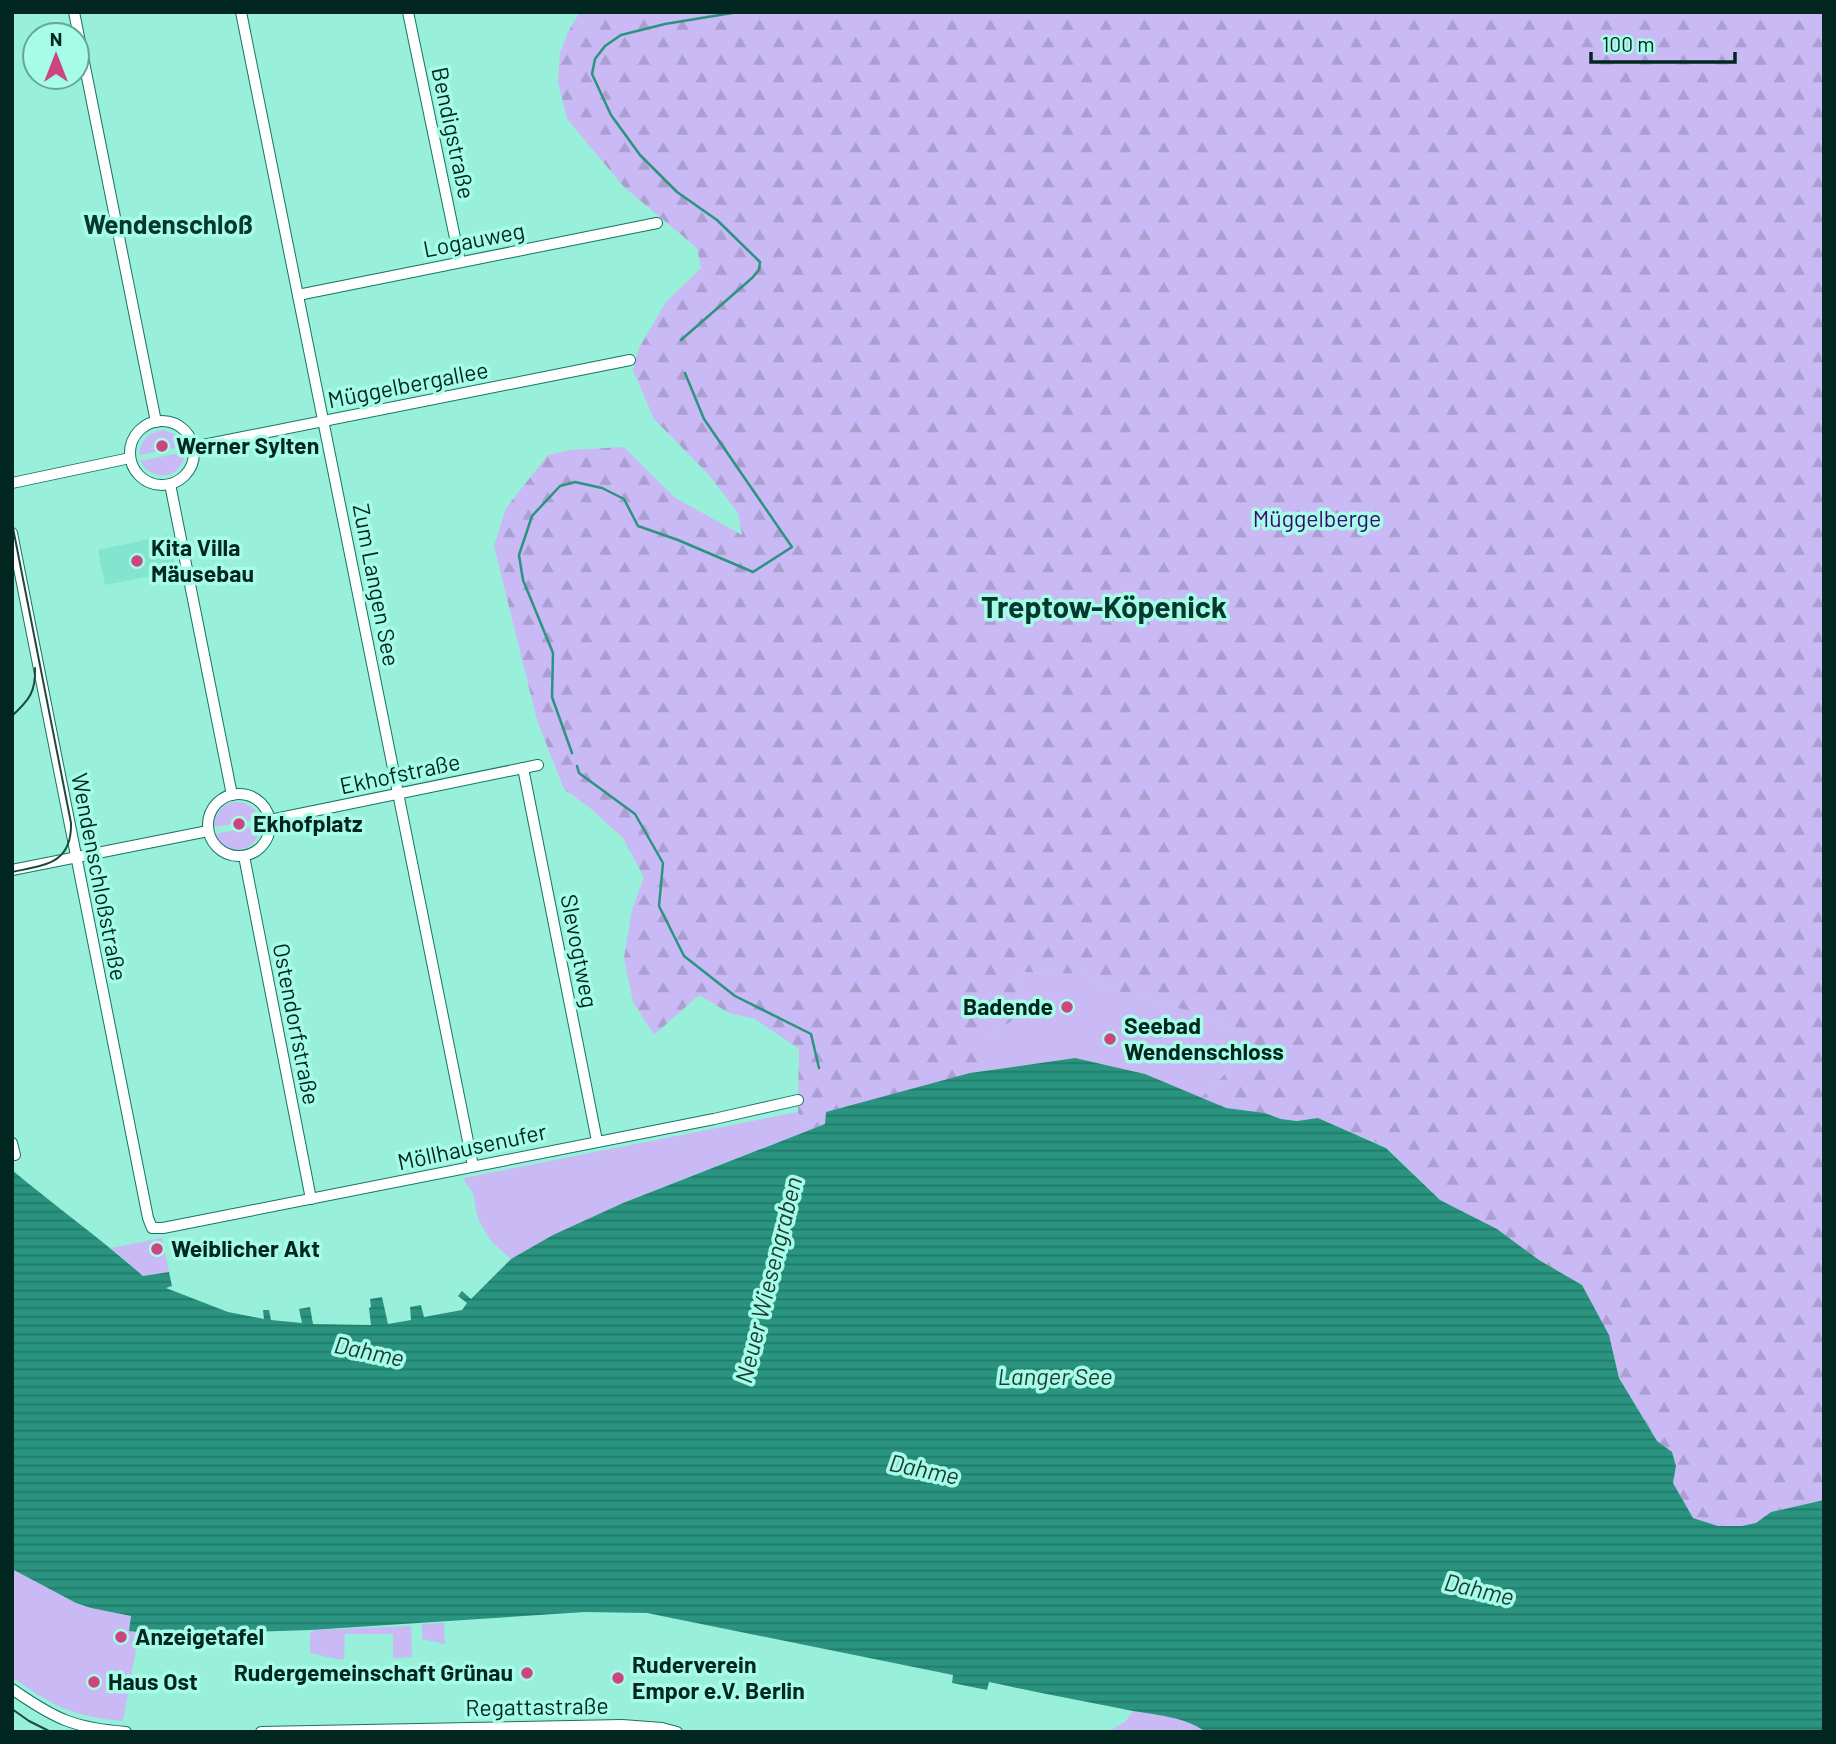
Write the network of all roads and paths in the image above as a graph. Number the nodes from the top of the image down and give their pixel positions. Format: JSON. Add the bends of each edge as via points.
{"nodes":[{"id":1,"x":74,"y":12,"type":"edge"},
{"id":2,"x":242,"y":12,"type":"edge"},
{"id":3,"x":408,"y":12,"type":"edge"},
{"id":4,"x":657,"y":223,"type":"dead end"},
{"id":5,"x":460,"y":262,"type":"junction"},
{"id":6,"x":298,"y":295,"type":"junction"},
{"id":7,"x":630,"y":360,"type":"dead end"},
{"id":8,"x":324,"y":421,"type":"junction"},
{"id":9,"x":156,"y":422,"type":"junction"},
{"id":10,"x":193,"y":447,"type":"junction"},
{"id":11,"x":130,"y":458,"type":"junction"},
{"id":12,"x":12,"y":483,"type":"edge"},
{"id":13,"x":170,"y":484,"type":"junction"},
{"id":14,"x":12,"y":533,"type":"edge"},
{"id":15,"x":538,"y":765,"type":"dead end"},
{"id":16,"x":523,"y":768,"type":"junction"},
{"id":17,"x":397,"y":794,"type":"junction"},
{"id":18,"x":232,"y":795,"type":"junction"},
{"id":19,"x":270,"y":820,"type":"junction"},
{"id":20,"x":208,"y":831,"type":"junction"},
{"id":21,"x":244,"y":856,"type":"junction"},
{"id":22,"x":76,"y":858,"type":"junction"},
{"id":23,"x":12,"y":870,"type":"edge"},
{"id":24,"x":798,"y":1100,"type":"dead end"},
{"id":25,"x":597,"y":1141,"type":"junction"},
{"id":26,"x":12,"y":1143,"type":"edge"},
{"id":27,"x":15,"y":1155,"type":"dead end"},
{"id":28,"x":472,"y":1166,"type":"junction"},
{"id":29,"x":311,"y":1199,"type":"junction"},
{"id":30,"x":152,"y":1228,"type":"joint"},
{"id":31,"x":12,"y":1689,"type":"edge"},
{"id":32,"x":91,"y":1730,"type":"edge"},
{"id":33,"x":439,"y":1730,"type":"edge"},
{"id":34,"x":126,"y":1732,"type":"edge"},
{"id":35,"x":261,"y":1732,"type":"edge"},
{"id":36,"x":677,"y":1732,"type":"edge"}],
"edges":[{"from":1,"to":9,"type":"street"},
{"from":2,"to":6,"type":"street","name":"Zum Langen See"},
{"from":3,"to":5,"type":"street","name":"Bendigstraße"},
{"from":4,"to":5,"type":"street","name":"Logauweg"},
{"from":5,"to":6,"type":"street","name":"Logauweg"},
{"from":6,"to":8,"type":"street","name":"Zum Langen See"},
{"from":7,"to":8,"type":"street","name":"Müggelbergallee"},
{"from":8,"to":10,"type":"street","name":"Müggelbergallee"},
{"from":8,"to":17,"type":"street","name":"Zum Langen See"},
{"from":9,"to":10,"type":"street","via":[[180,427]]},
{"from":9,"to":11,"type":"street","via":[[139,431]]},
{"from":10,"to":13,"type":"street","via":[[187,473]]},
{"from":11,"to":12,"type":"street"},
{"from":11,"to":13,"type":"street","via":[[144,480]]},
{"from":13,"to":18,"type":"street"},
{"from":14,"to":22,"type":"street","name":"Wendenschloßstraße"},
{"from":15,"to":16,"type":"street","name":"Ekhofstraße"},
{"from":16,"to":17,"type":"street","name":"Ekhofstraße"},
{"from":16,"to":25,"type":"street","name":"Slevogtweg"},
{"from":17,"to":19,"type":"street","name":"Ekhofstraße"},
{"from":17,"to":28,"type":"street","name":"Zum Langen See"},
{"from":18,"to":19,"type":"street","via":[[260,802]]},
{"from":18,"to":20,"type":"street","via":[[215,804]]},
{"from":19,"to":21,"type":"street","via":[[261,848]]},
{"from":20,"to":21,"type":"street","via":[[225,854]]},
{"from":20,"to":22,"type":"street"},
{"from":21,"to":29,"type":"street","name":"Ostendorfstraße"},
{"from":22,"to":23,"type":"street"},
{"from":22,"to":30,"type":"street","name":"Wendenschloßstraße"},
{"from":24,"to":25,"type":"street","name":"Möllhausenufer"},
{"from":25,"to":28,"type":"street","name":"Möllhausenufer"},
{"from":26,"to":27,"type":"street"},
{"from":28,"to":29,"type":"street","name":"Möllhausenufer"},
{"from":29,"to":30,"type":"street","name":"Möllhausenufer"},
{"from":31,"to":32,"type":"street","via":[[47,1713]]},
{"from":32,"to":34,"type":"street"},
{"from":33,"to":35,"type":"street","name":"Regattastraße"},
{"from":33,"to":36,"type":"street","name":"Regattastraße","via":[[622,1725]]}]}
